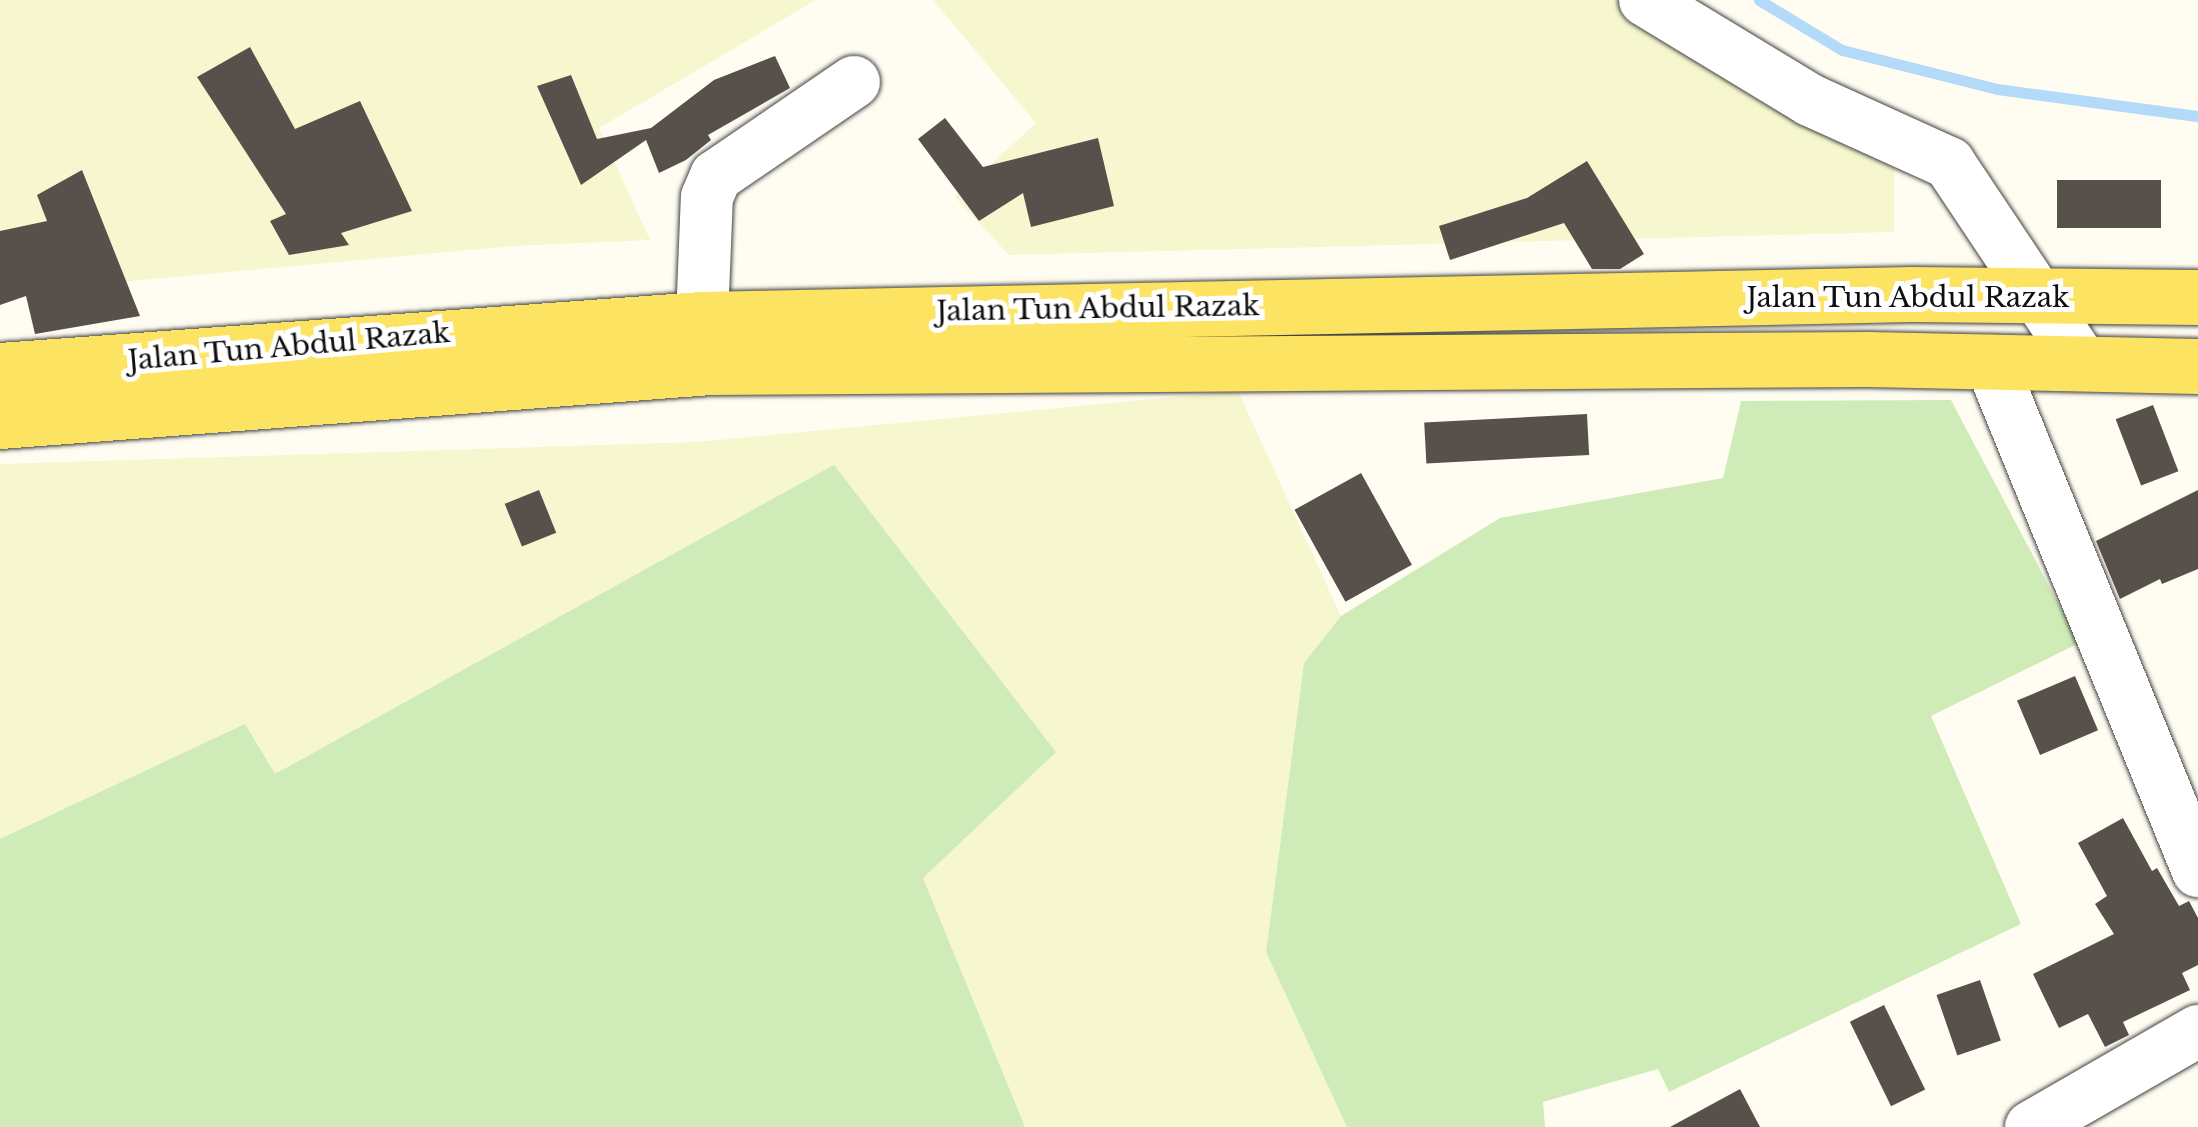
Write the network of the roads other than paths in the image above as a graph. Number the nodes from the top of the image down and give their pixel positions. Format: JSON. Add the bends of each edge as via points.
{"nodes":[{"id":1,"x":1645,"y":0,"type":"edge"},
{"id":2,"x":854,"y":82,"type":"dead end"},
{"id":3,"x":2198,"y":297,"type":"edge"},
{"id":4,"x":2045,"y":299,"type":"junction"},
{"id":5,"x":702,"y":319,"type":"junction"},
{"id":6,"x":1990,"y":362,"type":"junction"},
{"id":7,"x":2082,"y":364,"type":"junction"},
{"id":8,"x":2198,"y":366,"type":"edge"},
{"id":9,"x":0,"y":370,"type":"edge"},
{"id":10,"x":0,"y":421,"type":"edge"},
{"id":11,"x":2198,"y":871,"type":"edge"},
{"id":12,"x":2198,"y":1031,"type":"edge"},
{"id":13,"x":2031,"y":1127,"type":"edge"}],
"edges":[{"from":1,"to":4,"type":"street","via":[[1810,100],[1949,163]]},
{"from":2,"to":5,"type":"street","via":[[716,176],[707,196]]},
{"from":3,"to":4,"type":"main road","name":"Jalan Tun Abdul Razak"},
{"from":4,"to":5,"type":"main road","name":"Jalan Tun Abdul Razak","via":[[1873,295]]},
{"from":4,"to":7,"type":"street"},
{"from":5,"to":9,"type":"main road","name":"Jalan Tun Abdul Razak"},
{"from":6,"to":7,"type":"main road","name":"Jalan Tun Abdul Razak"},
{"from":6,"to":10,"type":"main road","name":"Jalan Tun Abdul Razak","via":[[710,367]]},
{"from":6,"to":11,"type":"street"},
{"from":7,"to":8,"type":"main road","name":"Jalan Tun Abdul Razak"},
{"from":12,"to":13,"type":"street"}]}
